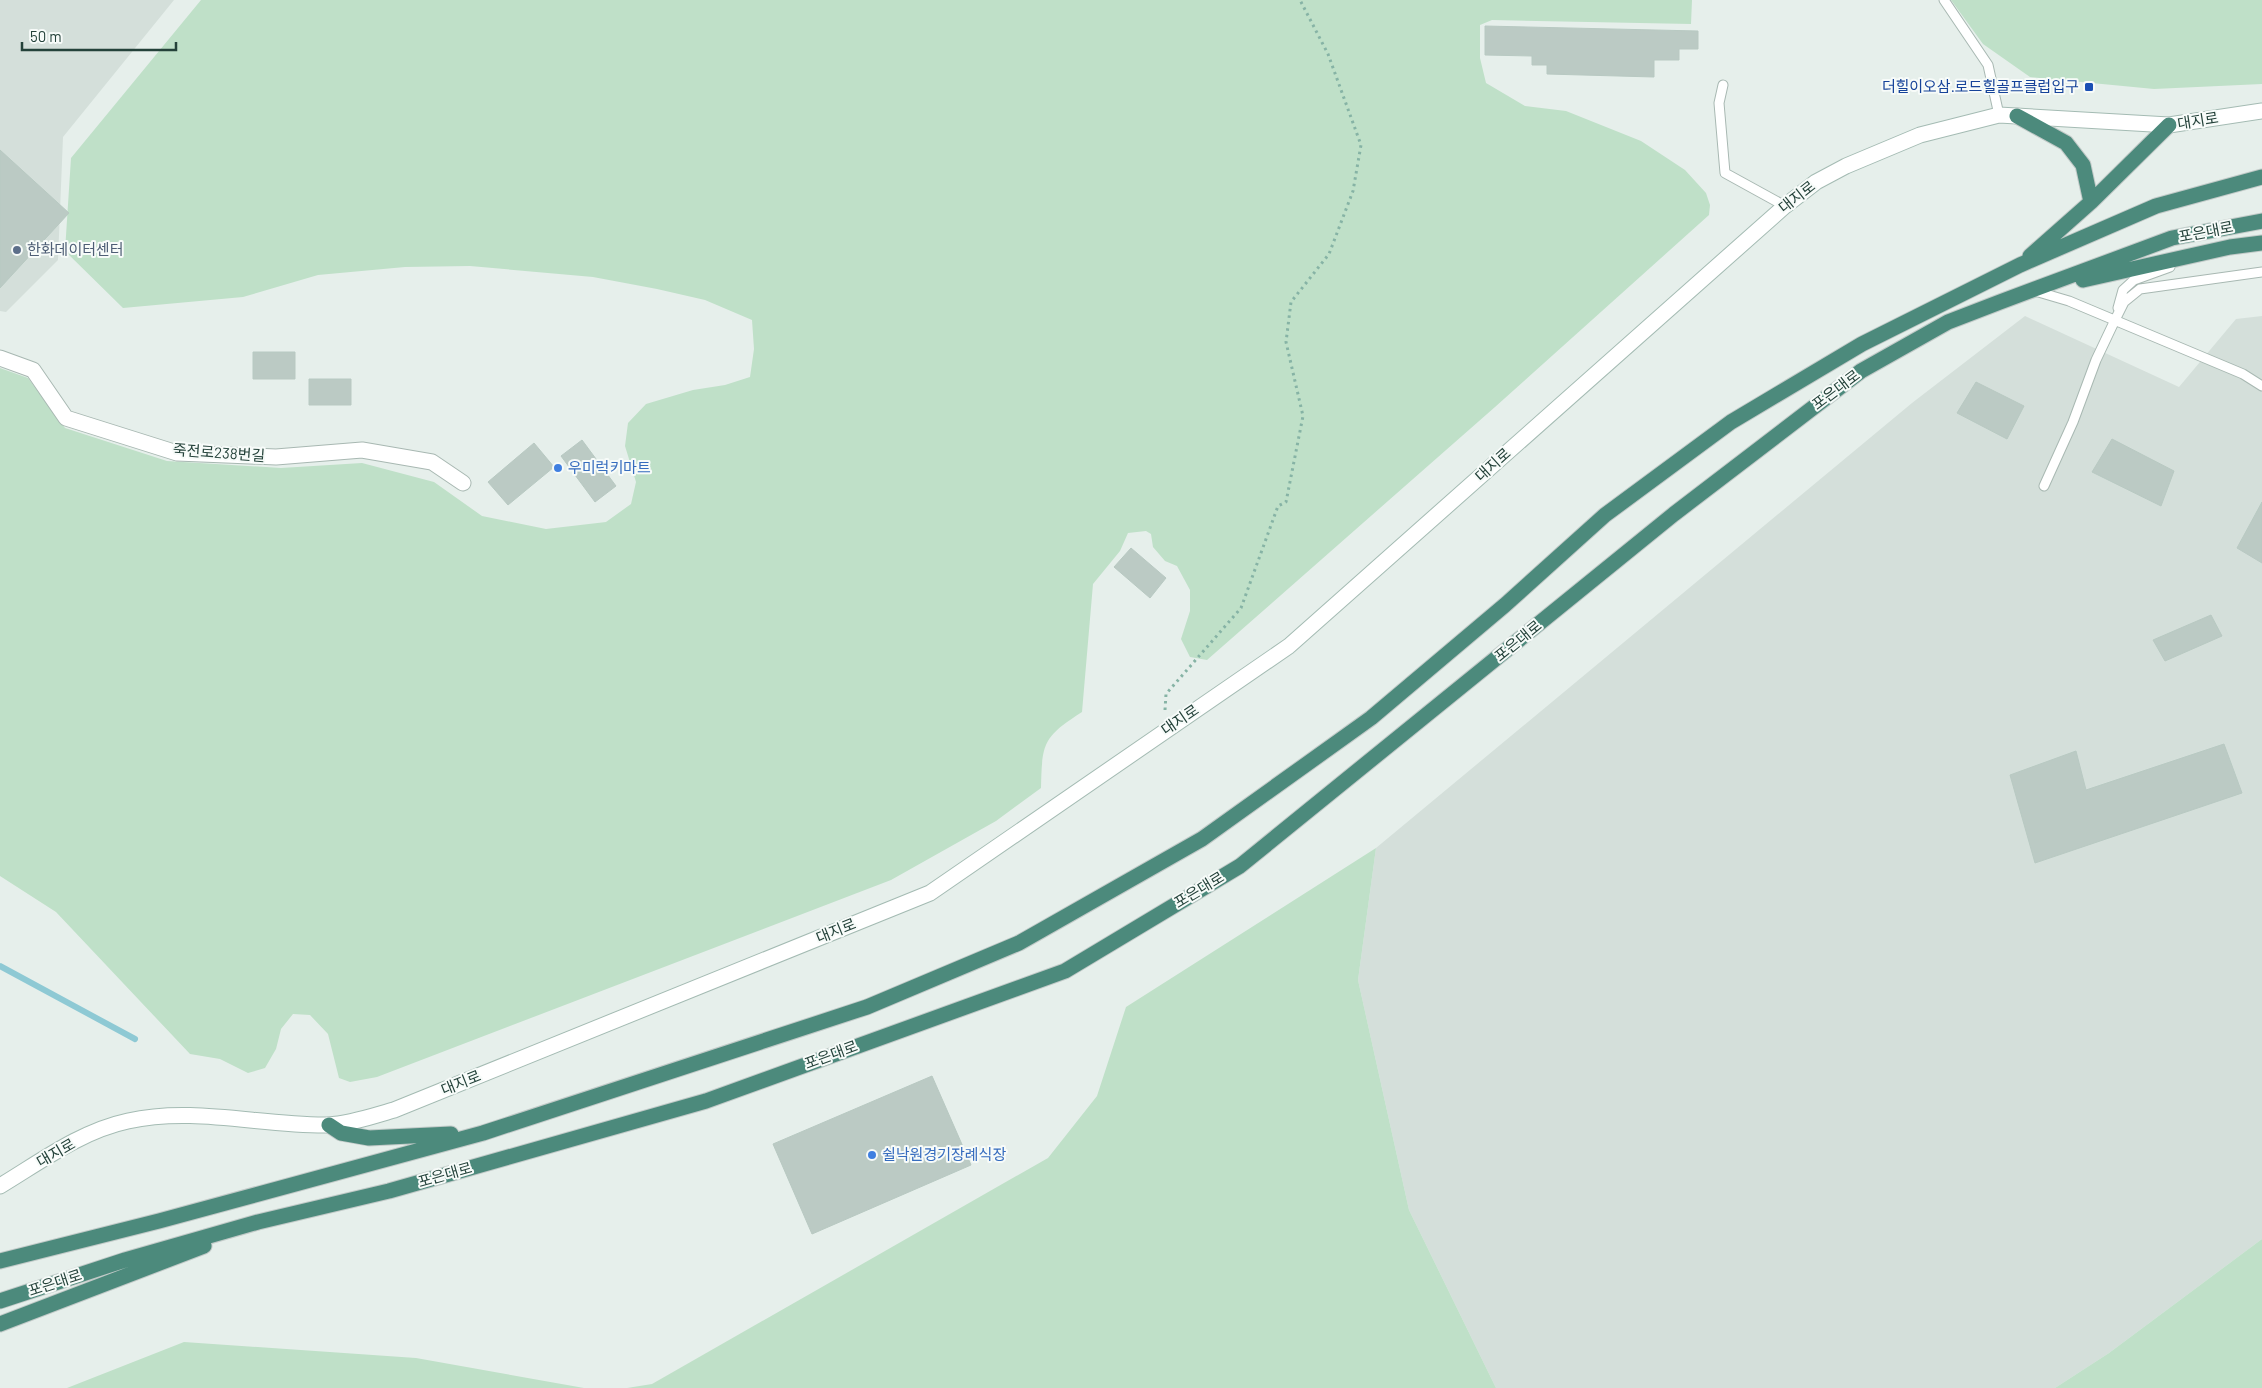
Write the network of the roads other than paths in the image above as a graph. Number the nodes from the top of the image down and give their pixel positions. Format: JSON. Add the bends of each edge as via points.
{"nodes":[{"id":1,"x":1944,"y":0,"type":"edge"},
{"id":2,"x":1723,"y":85,"type":"dead end"},
{"id":3,"x":2262,"y":111,"type":"edge"},
{"id":4,"x":1998,"y":115,"type":"junction"},
{"id":5,"x":2017,"y":116,"type":"junction"},
{"id":6,"x":2169,"y":125,"type":"junction"},
{"id":7,"x":2262,"y":177,"type":"edge"},
{"id":8,"x":2091,"y":202,"type":"junction"},
{"id":9,"x":1785,"y":206,"type":"junction"},
{"id":10,"x":2262,"y":221,"type":"edge"},
{"id":11,"x":2262,"y":242,"type":"edge"},
{"id":12,"x":2230,"y":247,"type":"junction"},
{"id":13,"x":2020,"y":265,"type":"junction"},
{"id":14,"x":2262,"y":272,"type":"edge"},
{"id":15,"x":2035,"y":291,"type":"junction"},
{"id":16,"x":2115,"y":320,"type":"junction"},
{"id":17,"x":0,"y":358,"type":"edge"},
{"id":18,"x":2262,"y":386,"type":"edge"},
{"id":19,"x":462,"y":483,"type":"dead end"},
{"id":20,"x":2044,"y":486,"type":"dead end"},
{"id":21,"x":328,"y":1125,"type":"junction"},
{"id":22,"x":483,"y":1132,"type":"junction"},
{"id":23,"x":0,"y":1186,"type":"edge"},
{"id":24,"x":258,"y":1222,"type":"junction"},
{"id":25,"x":0,"y":1261,"type":"edge"},
{"id":26,"x":0,"y":1301,"type":"edge"},
{"id":27,"x":0,"y":1324,"type":"edge"}],
"edges":[{"from":1,"to":4,"type":"lane","via":[[1988,65]]},
{"from":2,"to":9,"type":"lane","via":[[1719,103],[1725,173]]},
{"from":3,"to":6,"type":"main road","name":"대지로"},
{"from":4,"to":5,"type":"main road","name":"대지로"},
{"from":4,"to":9,"type":"main road","name":"대지로","via":[[1920,135],[1846,166],[1816,182]]},
{"from":5,"to":6,"type":"main road","name":"대지로"},
{"from":5,"to":8,"type":"highway","via":[[2066,143],[2084,165]]},
{"from":6,"to":8,"type":"highway"},
{"from":7,"to":13,"type":"highway","name":"포은대로","via":[[2156,206]]},
{"from":8,"to":13,"type":"highway"},
{"from":9,"to":21,"type":"main road","name":"대지로","via":[[1289,646],[930,894],[394,1110]]},
{"from":10,"to":15,"type":"highway","name":"포은대로","via":[[2172,238]]},
{"from":11,"to":12,"type":"highway"},
{"from":12,"to":15,"type":"highway"},
{"from":12,"to":16,"type":"lane","via":[[2134,280],[2123,290]]},
{"from":13,"to":22,"type":"highway","name":"포은대로","via":[[1862,344],[1731,422],[1605,515],[1371,718],[1202,839],[1027,938],[867,1007]]},
{"from":14,"to":16,"type":"lane","via":[[2140,289],[2124,302]]},
{"from":15,"to":16,"type":"lane","via":[[2069,300]]},
{"from":15,"to":24,"type":"highway","name":"포은대로","via":[[1948,322],[1861,371],[1674,514],[1240,866],[1065,970],[706,1101],[389,1191]]},
{"from":16,"to":18,"type":"lane","via":[[2243,374]]},
{"from":16,"to":20,"type":"lane"},
{"from":17,"to":19,"type":"main road","name":"죽전로238번길","via":[[33,370],[66,418],[177,453],[276,457],[362,450],[432,462]]},
{"from":21,"to":22,"type":"highway","via":[[341,1133],[369,1138]]},
{"from":21,"to":23,"type":"main road","name":"대지로","via":[[188,1116],[127,1121],[70,1144]]},
{"from":22,"to":25,"type":"highway","name":"포은대로"},
{"from":24,"to":26,"type":"highway","name":"포은대로","via":[[125,1260]]},
{"from":24,"to":27,"type":"highway","via":[[195,1250]]}]}
